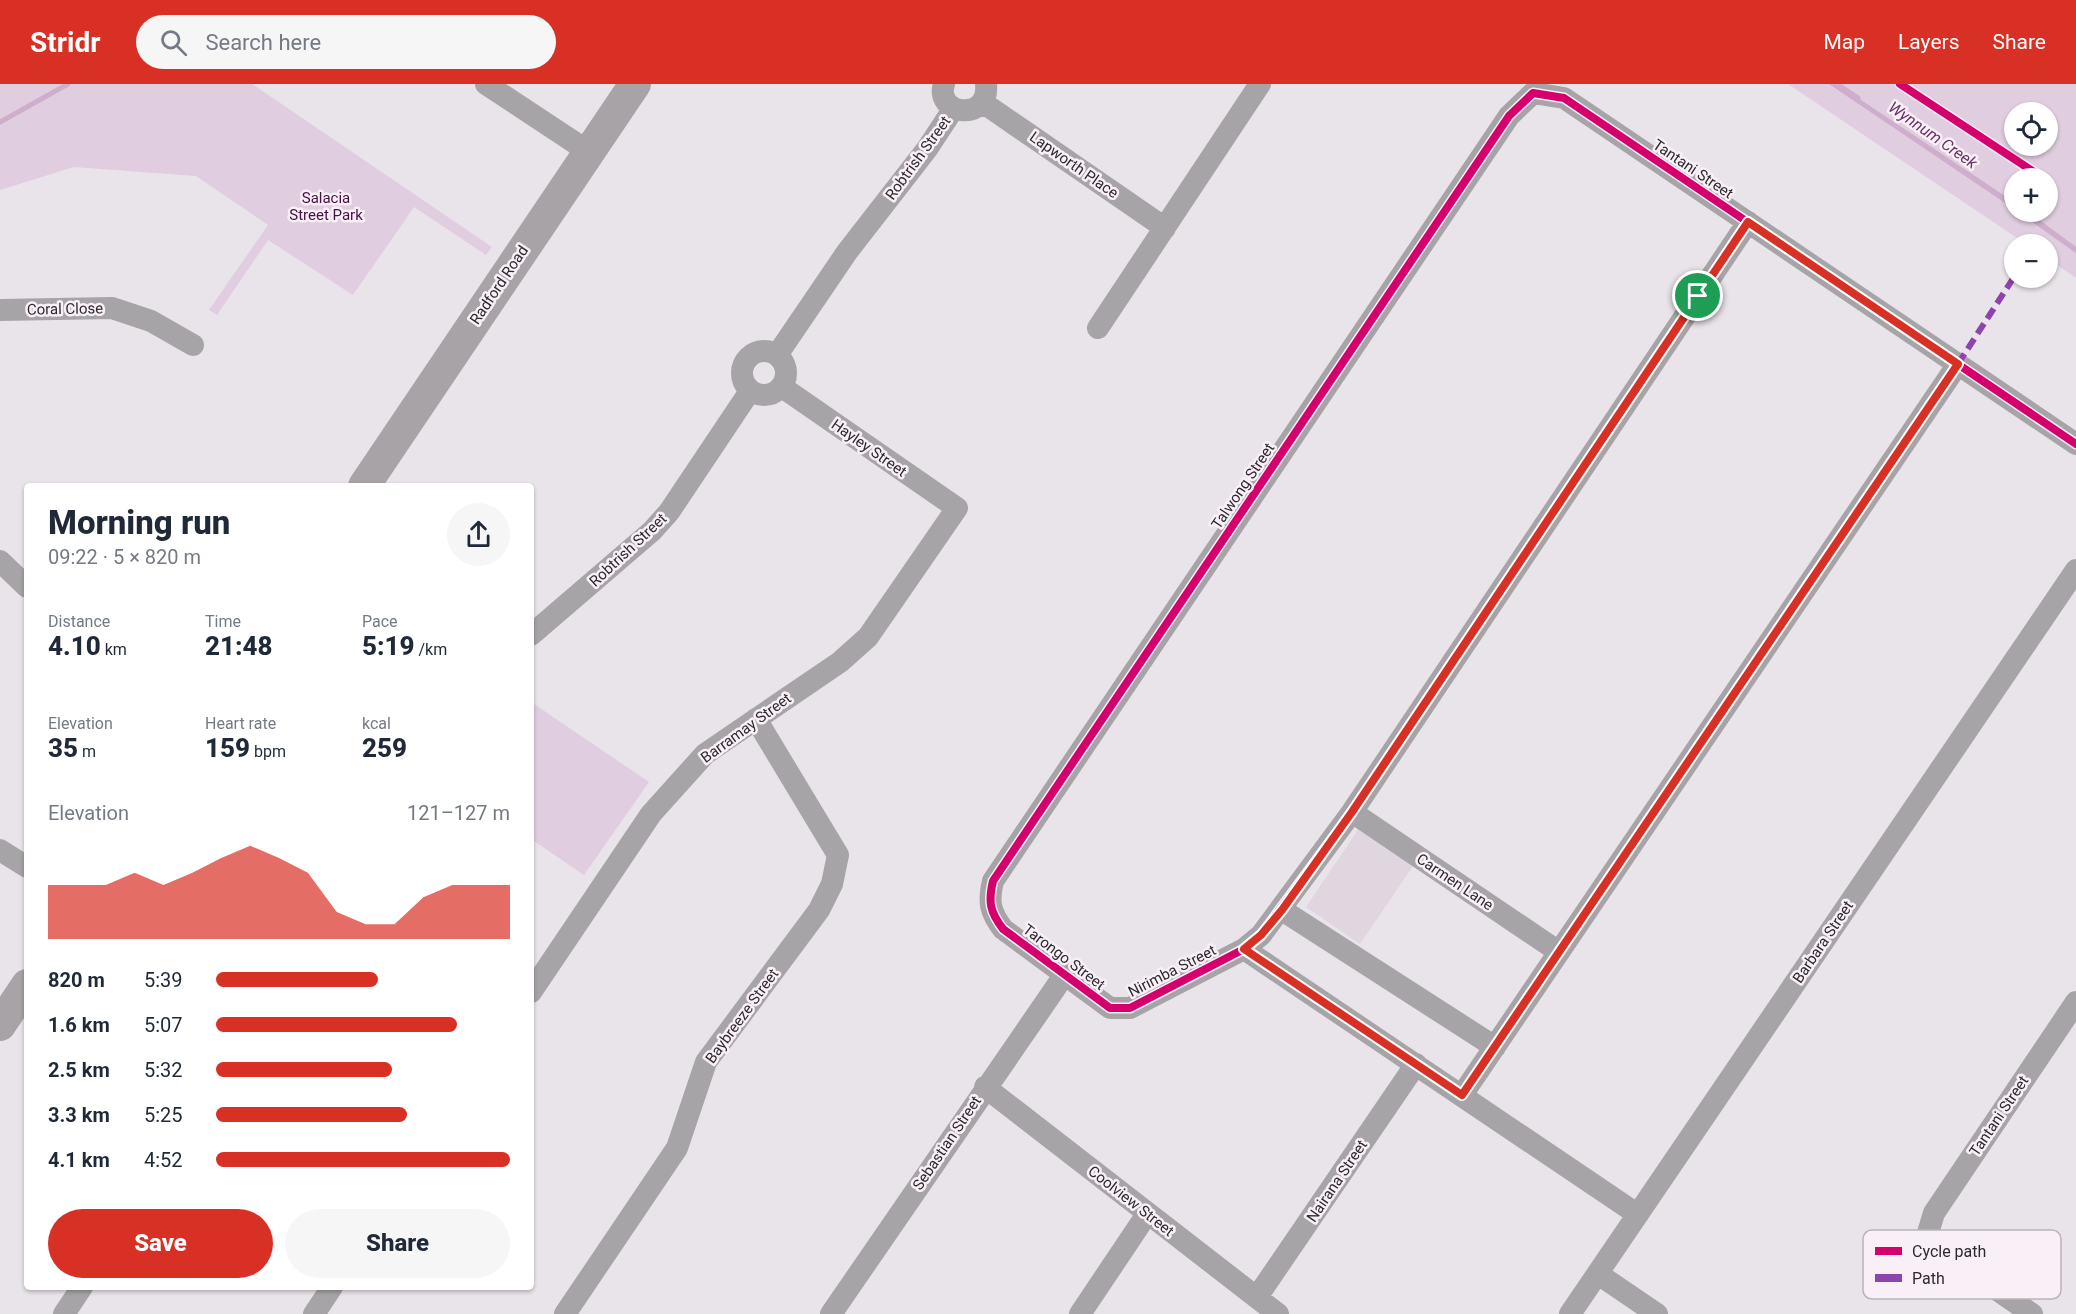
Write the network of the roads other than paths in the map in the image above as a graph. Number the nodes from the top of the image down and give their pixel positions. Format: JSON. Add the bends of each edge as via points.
{"nodes":[{"id":1,"x":486,"y":84,"type":"edge"},
{"id":2,"x":635,"y":84,"type":"edge"},
{"id":3,"x":944,"y":84,"type":"edge"},
{"id":4,"x":1260,"y":84,"type":"edge"},
{"id":5,"x":984,"y":93,"type":"edge"},
{"id":6,"x":1564,"y":98,"type":"joint"},
{"id":7,"x":954,"y":108,"type":"junction"},
{"id":8,"x":588,"y":152,"type":"junction"},
{"id":9,"x":1748,"y":222,"type":"junction"},
{"id":10,"x":1165,"y":228,"type":"junction"},
{"id":11,"x":0,"y":310,"type":"edge"},
{"id":12,"x":1098,"y":328,"type":"dead end"},
{"id":13,"x":193,"y":345,"type":"dead end"},
{"id":14,"x":777,"y":356,"type":"junction"},
{"id":15,"x":1958,"y":364,"type":"junction"},
{"id":16,"x":782,"y":387,"type":"junction"},
{"id":17,"x":750,"y":391,"type":"junction"},
{"id":18,"x":2076,"y":444,"type":"edge"},
{"id":19,"x":366,"y":483,"type":"edge"},
{"id":20,"x":957,"y":508,"type":"joint"},
{"id":21,"x":0,"y":561,"type":"edge"},
{"id":22,"x":2076,"y":570,"type":"edge"},
{"id":23,"x":24,"y":584,"type":"edge"},
{"id":24,"x":534,"y":632,"type":"edge"},
{"id":25,"x":756,"y":719,"type":"junction"},
{"id":26,"x":1352,"y":812,"type":"junction"},
{"id":27,"x":0,"y":850,"type":"edge"},
{"id":28,"x":24,"y":865,"type":"edge"},
{"id":29,"x":1282,"y":910,"type":"junction"},
{"id":30,"x":1003,"y":928,"type":"joint"},
{"id":31,"x":1244,"y":949,"type":"junction"},
{"id":32,"x":1559,"y":952,"type":"junction"},
{"id":33,"x":1065,"y":974,"type":"junction"},
{"id":34,"x":534,"y":988,"type":"edge"},
{"id":35,"x":24,"y":989,"type":"edge"},
{"id":36,"x":2076,"y":1002,"type":"edge"},
{"id":37,"x":1110,"y":1008,"type":"joint"},
{"id":38,"x":0,"y":1025,"type":"edge"},
{"id":39,"x":1494,"y":1047,"type":"junction"},
{"id":40,"x":1416,"y":1064,"type":"junction"},
{"id":41,"x":985,"y":1087,"type":"junction"},
{"id":42,"x":1462,"y":1095,"type":"junction"},
{"id":43,"x":1148,"y":1214,"type":"junction"},
{"id":44,"x":1636,"y":1214,"type":"junction"},
{"id":45,"x":1929,"y":1230,"type":"edge"},
{"id":46,"x":1598,"y":1274,"type":"junction"},
{"id":47,"x":80,"y":1290,"type":"edge"},
{"id":48,"x":330,"y":1290,"type":"edge"},
{"id":49,"x":1257,"y":1297,"type":"junction"},
{"id":50,"x":2008,"y":1299,"type":"edge"},
{"id":51,"x":2028,"y":1313,"type":"edge"},
{"id":52,"x":64,"y":1314,"type":"edge"},
{"id":53,"x":314,"y":1314,"type":"edge"},
{"id":54,"x":565,"y":1314,"type":"edge"},
{"id":55,"x":831,"y":1314,"type":"edge"},
{"id":56,"x":1080,"y":1314,"type":"edge"},
{"id":57,"x":1278,"y":1314,"type":"edge"},
{"id":58,"x":1570,"y":1314,"type":"edge"},
{"id":59,"x":1657,"y":1314,"type":"edge"}],
"edges":[{"from":1,"to":8,"type":"street"},
{"from":2,"to":8,"type":"street","name":"Radford Road"},
{"from":3,"to":7,"type":"street","via":[[944,96]]},
{"from":4,"to":10,"type":"street"},
{"from":5,"to":7,"type":"street","via":[[974,109]]},
{"from":5,"to":10,"type":"street","name":"Lapworth Place"},
{"from":6,"to":9,"type":"street","name":"Tantani Street"},
{"from":6,"to":30,"type":"street","name":"Talwong Street","via":[[1533,93],[1509,116],[993,881],[991,913]]},
{"from":7,"to":14,"type":"street","name":"Robtrish Street","via":[[847,252]]},
{"from":8,"to":19,"type":"street","name":"Radford Road"},
{"from":9,"to":15,"type":"street","name":"Tantani Street"},
{"from":9,"to":26,"type":"street","name":"Nirimba Street"},
{"from":10,"to":12,"type":"street"},
{"from":11,"to":13,"type":"street","name":"Coral Close","via":[[112,308],[151,321]]},
{"from":14,"to":16,"type":"street","via":[[786,370]]},
{"from":14,"to":17,"type":"street","via":[[761,351],[746,359],[741,376]]},
{"from":15,"to":18,"type":"street","name":"Tantani Street"},
{"from":15,"to":32,"type":"street"},
{"from":16,"to":17,"type":"street","via":[[766,396]]},
{"from":16,"to":20,"type":"street","name":"Hayley Street"},
{"from":17,"to":24,"type":"street","name":"Robtrish Street","via":[[663,518]]},
{"from":20,"to":25,"type":"street","name":"Barramay Street","via":[[868,637],[840,662]]},
{"from":21,"to":23,"type":"street"},
{"from":22,"to":44,"type":"street","name":"Barbara Street"},
{"from":25,"to":34,"type":"street","name":"Barramay Street","via":[[705,754],[651,814]]},
{"from":25,"to":54,"type":"street","name":"Baybreeze Street","via":[[838,855],[832,884],[819,910],[706,1062],[677,1148]]},
{"from":26,"to":29,"type":"street","name":"Nirimba Street"},
{"from":26,"to":32,"type":"street","name":"Carmen Lane"},
{"from":27,"to":28,"type":"street"},
{"from":29,"to":31,"type":"street","name":"Nirimba Street"},
{"from":29,"to":39,"type":"street"},
{"from":30,"to":33,"type":"street","name":"Tarongo Street"},
{"from":31,"to":37,"type":"street","name":"Nirimba Street","via":[[1130,1008]]},
{"from":31,"to":40,"type":"street"},
{"from":32,"to":39,"type":"street"},
{"from":33,"to":37,"type":"street","name":"Tarongo Street"},
{"from":33,"to":41,"type":"street","name":"Sebastian Street"},
{"from":35,"to":38,"type":"street"},
{"from":36,"to":45,"type":"street","name":"Tantani Street","via":[[1934,1213]]},
{"from":39,"to":42,"type":"street"},
{"from":40,"to":42,"type":"street"},
{"from":40,"to":49,"type":"street","name":"Nairana Street"},
{"from":41,"to":43,"type":"street","name":"Coolview Street"},
{"from":41,"to":55,"type":"street","name":"Sebastian Street"},
{"from":42,"to":44,"type":"street"},
{"from":43,"to":49,"type":"street","name":"Coolview Street"},
{"from":43,"to":56,"type":"street"},
{"from":44,"to":46,"type":"street","name":"Barbara Street"},
{"from":46,"to":58,"type":"street","name":"Barbara Street"},
{"from":46,"to":59,"type":"street"},
{"from":47,"to":52,"type":"street"},
{"from":48,"to":53,"type":"street"},
{"from":49,"to":57,"type":"street","name":"Coolview Street"},
{"from":50,"to":51,"type":"street","name":"Tantani Street"}]}
